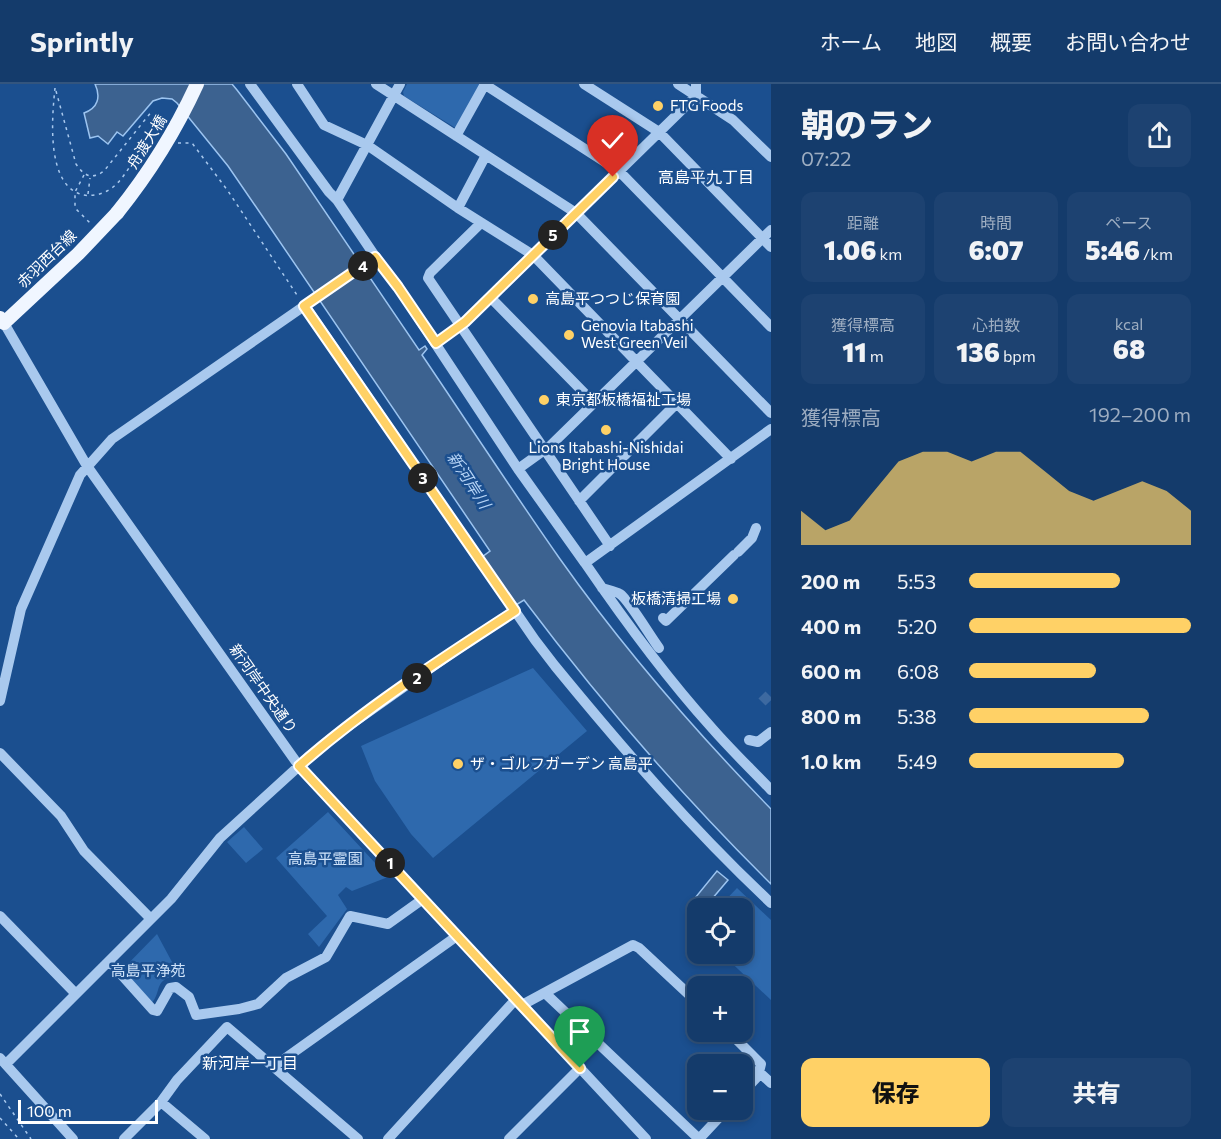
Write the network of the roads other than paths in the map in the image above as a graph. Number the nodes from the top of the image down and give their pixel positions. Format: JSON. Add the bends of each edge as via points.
{"nodes":[{"id":1,"x":197,"y":84,"type":"edge"},
{"id":2,"x":297,"y":84,"type":"edge"},
{"id":3,"x":376,"y":84,"type":"edge"},
{"id":4,"x":400,"y":84,"type":"edge"},
{"id":5,"x":485,"y":84,"type":"edge"},
{"id":6,"x":584,"y":84,"type":"edge"},
{"id":7,"x":678,"y":84,"type":"edge"},
{"id":8,"x":696,"y":84,"type":"edge"},
{"id":9,"x":254,"y":85,"type":"edge"},
{"id":10,"x":394,"y":95,"type":"junction"},
{"id":11,"x":696,"y":96,"type":"junction"},
{"id":12,"x":659,"y":132,"type":"junction"},
{"id":13,"x":456,"y":136,"type":"junction"},
{"id":14,"x":367,"y":145,"type":"junction"},
{"id":15,"x":486,"y":155,"type":"junction"},
{"id":16,"x":771,"y":157,"type":"edge"},
{"id":17,"x":618,"y":171,"type":"junction"},
{"id":18,"x":337,"y":200,"type":"junction"},
{"id":19,"x":458,"y":208,"type":"junction"},
{"id":20,"x":117,"y":213,"type":"joint"},
{"id":21,"x":576,"y":213,"type":"junction"},
{"id":22,"x":481,"y":223,"type":"junction"},
{"id":23,"x":771,"y":230,"type":"edge"},
{"id":24,"x":762,"y":238,"type":"junction"},
{"id":25,"x":771,"y":247,"type":"edge"},
{"id":26,"x":533,"y":255,"type":"junction"},
{"id":27,"x":375,"y":257,"type":"junction"},
{"id":28,"x":722,"y":278,"type":"junction"},
{"id":29,"x":490,"y":297,"type":"junction"},
{"id":30,"x":306,"y":305,"type":"junction"},
{"id":31,"x":680,"y":320,"type":"junction"},
{"id":32,"x":2,"y":321,"type":"edge"},
{"id":33,"x":460,"y":326,"type":"junction"},
{"id":34,"x":771,"y":327,"type":"edge"},
{"id":35,"x":436,"y":343,"type":"junction"},
{"id":36,"x":636,"y":362,"type":"junction"},
{"id":37,"x":594,"y":403,"type":"junction"},
{"id":38,"x":678,"y":404,"type":"junction"},
{"id":39,"x":771,"y":413,"type":"edge"},
{"id":40,"x":771,"y":429,"type":"edge"},
{"id":41,"x":545,"y":451,"type":"junction"},
{"id":42,"x":732,"y":459,"type":"junction"},
{"id":43,"x":87,"y":466,"type":"junction"},
{"id":44,"x":518,"y":469,"type":"junction"},
{"id":45,"x":579,"y":501,"type":"junction"},
{"id":46,"x":756,"y":528,"type":"dead end"},
{"id":47,"x":610,"y":546,"type":"junction"},
{"id":48,"x":585,"y":563,"type":"junction"},
{"id":49,"x":602,"y":588,"type":"junction"},
{"id":50,"x":515,"y":611,"type":"junction"},
{"id":51,"x":663,"y":618,"type":"dead end"},
{"id":52,"x":659,"y":648,"type":"dead end"},
{"id":53,"x":0,"y":701,"type":"edge"},
{"id":54,"x":771,"y":732,"type":"edge"},
{"id":55,"x":749,"y":740,"type":"dead end"},
{"id":56,"x":0,"y":753,"type":"edge"},
{"id":57,"x":299,"y":766,"type":"junction"},
{"id":58,"x":771,"y":790,"type":"edge"},
{"id":59,"x":423,"y":899,"type":"junction"},
{"id":60,"x":771,"y":903,"type":"edge"},
{"id":61,"x":0,"y":916,"type":"edge"},
{"id":62,"x":151,"y":919,"type":"junction"},
{"id":63,"x":458,"y":936,"type":"junction"},
{"id":64,"x":110,"y":962,"type":"junction"},
{"id":65,"x":545,"y":993,"type":"junction"},
{"id":66,"x":687,"y":993,"type":"edge"},
{"id":67,"x":76,"y":994,"type":"junction"},
{"id":68,"x":519,"y":1002,"type":"junction"},
{"id":69,"x":740,"y":1042,"type":"edge"},
{"id":70,"x":3,"y":1061,"type":"edge"},
{"id":71,"x":273,"y":1067,"type":"junction"},
{"id":72,"x":580,"y":1068,"type":"junction"},
{"id":73,"x":760,"y":1073,"type":"junction"},
{"id":74,"x":753,"y":1081,"type":"edge"},
{"id":75,"x":771,"y":1083,"type":"edge"},
{"id":76,"x":161,"y":1102,"type":"junction"},
{"id":77,"x":717,"y":1120,"type":"edge"},
{"id":78,"x":515,"y":1137,"type":"edge"},
{"id":79,"x":73,"y":1139,"type":"edge"},
{"id":80,"x":124,"y":1139,"type":"edge"},
{"id":81,"x":205,"y":1139,"type":"edge"},
{"id":82,"x":358,"y":1139,"type":"edge"},
{"id":83,"x":388,"y":1139,"type":"edge"},
{"id":84,"x":646,"y":1139,"type":"edge"},
{"id":85,"x":699,"y":1139,"type":"edge"}],
"edges":[{"from":1,"to":20,"type":"main road","name":"舟渡大橋","bridge":true,"via":[[174,132]]},
{"from":2,"to":14,"type":"street","via":[[324,125]]},
{"from":3,"to":10,"type":"street"},
{"from":4,"to":10,"type":"street"},
{"from":5,"to":13,"type":"street"},
{"from":5,"to":17,"type":"street"},
{"from":6,"to":12,"type":"street"},
{"from":7,"to":11,"type":"street"},
{"from":8,"to":11,"type":"street"},
{"from":9,"to":18,"type":"street"},
{"from":10,"to":13,"type":"street"},
{"from":10,"to":14,"type":"street"},
{"from":11,"to":12,"type":"street"},
{"from":11,"to":16,"type":"street","via":[[740,126]]},
{"from":12,"to":17,"type":"street"},
{"from":12,"to":24,"type":"street"},
{"from":13,"to":15,"type":"street"},
{"from":14,"to":18,"type":"street"},
{"from":14,"to":19,"type":"street"},
{"from":15,"to":19,"type":"street"},
{"from":15,"to":21,"type":"street"},
{"from":17,"to":21,"type":"street"},
{"from":17,"to":28,"type":"street"},
{"from":18,"to":27,"type":"street"},
{"from":19,"to":22,"type":"street"},
{"from":20,"to":32,"type":"main road","name":"赤羽西台線"},
{"from":21,"to":26,"type":"street"},
{"from":21,"to":31,"type":"street"},
{"from":22,"to":26,"type":"street"},
{"from":22,"to":33,"type":"street","via":[[428,278]]},
{"from":23,"to":24,"type":"street"},
{"from":24,"to":25,"type":"street"},
{"from":24,"to":28,"type":"street"},
{"from":26,"to":29,"type":"street"},
{"from":26,"to":36,"type":"street"},
{"from":27,"to":30,"type":"street"},
{"from":27,"to":35,"type":"street"},
{"from":28,"to":31,"type":"street"},
{"from":28,"to":34,"type":"street"},
{"from":29,"to":33,"type":"street"},
{"from":29,"to":37,"type":"street"},
{"from":30,"to":43,"type":"street","via":[[112,440]]},
{"from":30,"to":50,"type":"street"},
{"from":31,"to":36,"type":"street"},
{"from":31,"to":39,"type":"street"},
{"from":32,"to":43,"type":"street","name":"新河岸中央通り"},
{"from":33,"to":35,"type":"street"},
{"from":33,"to":41,"type":"street"},
{"from":35,"to":44,"type":"street"},
{"from":36,"to":37,"type":"street"},
{"from":36,"to":38,"type":"street"},
{"from":37,"to":41,"type":"street"},
{"from":38,"to":42,"type":"street"},
{"from":38,"to":45,"type":"street"},
{"from":40,"to":42,"type":"street"},
{"from":41,"to":44,"type":"street"},
{"from":41,"to":45,"type":"street"},
{"from":42,"to":47,"type":"street"},
{"from":43,"to":53,"type":"street","via":[[21,609]]},
{"from":43,"to":57,"type":"street","name":"新河岸中央通り"},
{"from":44,"to":48,"type":"street"},
{"from":45,"to":47,"type":"street"},
{"from":46,"to":51,"type":"street","via":[[736,554],[666,621]]},
{"from":47,"to":48,"type":"street"},
{"from":48,"to":49,"type":"street"},
{"from":49,"to":52,"type":"street","via":[[626,600]]},
{"from":49,"to":58,"type":"street","via":[[677,687]]},
{"from":50,"to":57,"type":"street","via":[[338,733]]},
{"from":50,"to":60,"type":"street","via":[[555,666],[657,786]]},
{"from":54,"to":55,"type":"street","via":[[758,741]]},
{"from":56,"to":62,"type":"street","via":[[61,816],[84,851]]},
{"from":57,"to":59,"type":"street","name":"新河岸中央通り"},
{"from":57,"to":62,"type":"street","via":[[220,838]]},
{"from":59,"to":63,"type":"street","name":"新河岸中央通り"},
{"from":59,"to":64,"type":"street","via":[[388,924],[350,916],[326,957],[286,978],[258,1004],[239,1009],[196,1015],[189,998],[176,987],[170,988],[157,1011],[153,1010]]},
{"from":61,"to":67,"type":"street"},
{"from":62,"to":64,"type":"street"},
{"from":63,"to":68,"type":"street","name":"新河岸中央通り"},
{"from":63,"to":71,"type":"street"},
{"from":64,"to":67,"type":"street"},
{"from":65,"to":66,"type":"street","via":[[633,945]]},
{"from":65,"to":68,"type":"street"},
{"from":65,"to":85,"type":"street"},
{"from":67,"to":70,"type":"street"},
{"from":68,"to":72,"type":"street","name":"新河岸中央通り"},
{"from":68,"to":83,"type":"street"},
{"from":69,"to":73,"type":"street","via":[[759,1060]]},
{"from":70,"to":79,"type":"street"},
{"from":71,"to":76,"type":"street","via":[[227,1027]]},
{"from":71,"to":82,"type":"street"},
{"from":72,"to":78,"type":"street"},
{"from":72,"to":84,"type":"street","name":"新河岸中央通り"},
{"from":73,"to":74,"type":"street"},
{"from":73,"to":75,"type":"street"},
{"from":76,"to":80,"type":"street"},
{"from":76,"to":81,"type":"street"},
{"from":77,"to":85,"type":"street"}]}
